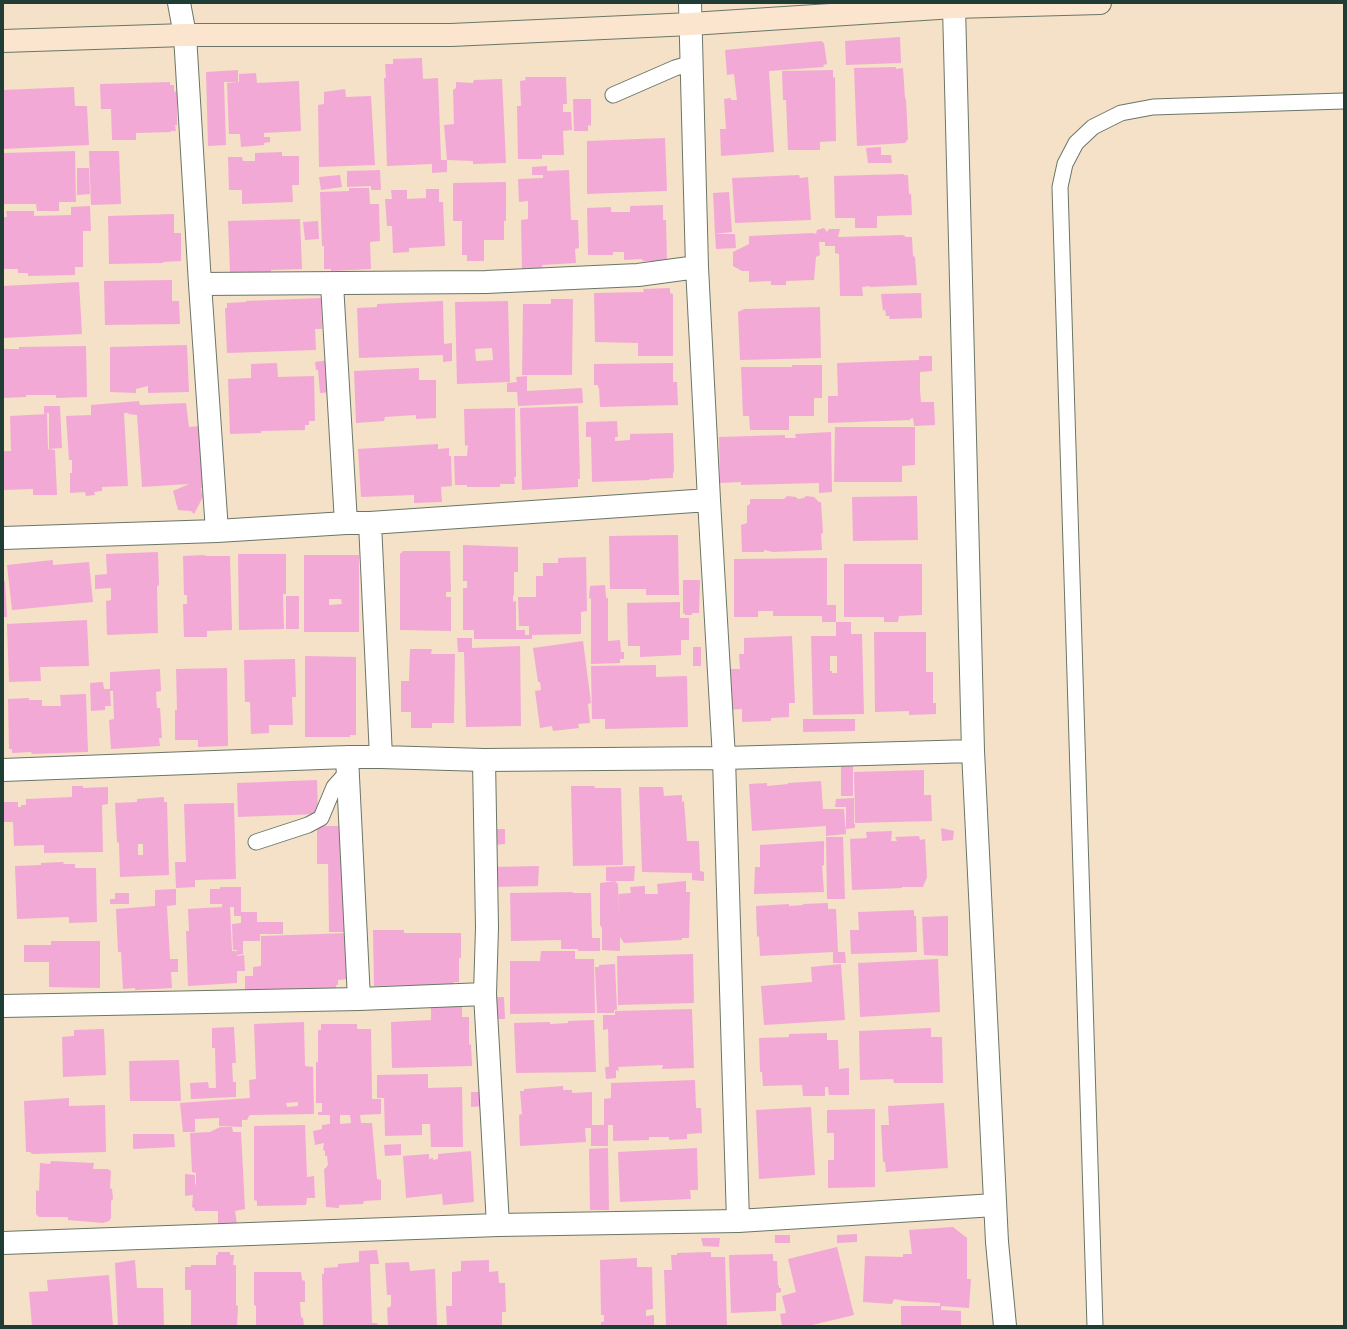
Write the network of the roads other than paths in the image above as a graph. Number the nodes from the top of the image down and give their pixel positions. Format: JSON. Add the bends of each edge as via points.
{"nodes":[{"id":1,"x":179,"y":3,"type":"edge"},
{"id":2,"x":690,"y":3,"type":"edge"},
{"id":3,"x":1100,"y":3,"type":"edge"},
{"id":4,"x":954,"y":5,"type":"edge"},
{"id":5,"x":691,"y":24,"type":"junction"},
{"id":6,"x":185,"y":36,"type":"junction"},
{"id":7,"x":3,"y":41,"type":"edge"},
{"id":8,"x":692,"y":63,"type":"junction"},
{"id":9,"x":613,"y":95,"type":"dead end"},
{"id":10,"x":1344,"y":101,"type":"edge"},
{"id":11,"x":697,"y":267,"type":"junction"},
{"id":12,"x":200,"y":284,"type":"junction"},
{"id":13,"x":332,"y":284,"type":"junction"},
{"id":14,"x":709,"y":500,"type":"junction"},
{"id":15,"x":346,"y":523,"type":"junction"},
{"id":16,"x":370,"y":524,"type":"junction"},
{"id":17,"x":217,"y":530,"type":"junction"},
{"id":18,"x":3,"y":538,"type":"edge"},
{"id":19,"x":973,"y":751,"type":"junction"},
{"id":20,"x":381,"y":756,"type":"junction"},
{"id":21,"x":724,"y":758,"type":"junction"},
{"id":22,"x":484,"y":760,"type":"junction"},
{"id":23,"x":348,"y":766,"type":"junction"},
{"id":24,"x":3,"y":770,"type":"edge"},
{"id":25,"x":256,"y":842,"type":"dead end"},
{"id":26,"x":485,"y":994,"type":"junction"},
{"id":27,"x":359,"y":999,"type":"junction"},
{"id":28,"x":3,"y":1006,"type":"edge"},
{"id":29,"x":995,"y":1205,"type":"junction"},
{"id":30,"x":738,"y":1221,"type":"junction"},
{"id":31,"x":498,"y":1225,"type":"junction"},
{"id":32,"x":3,"y":1243,"type":"edge"},
{"id":33,"x":1005,"y":1326,"type":"edge"},
{"id":34,"x":1095,"y":1326,"type":"edge"}],
"edges":[{"from":1,"to":6,"type":"street"},
{"from":2,"to":5,"type":"street"},
{"from":3,"to":4,"type":"main road"},
{"from":4,"to":5,"type":"main road"},
{"from":4,"to":19,"type":"street"},
{"from":5,"to":6,"type":"main road","via":[[451,35]]},
{"from":5,"to":8,"type":"street"},
{"from":6,"to":7,"type":"main road"},
{"from":6,"to":12,"type":"street"},
{"from":8,"to":9,"type":"lane"},
{"from":8,"to":11,"type":"street"},
{"from":10,"to":34,"type":"lane","via":[[1153,107],[1121,113],[1092,127],[1076,143],[1065,164],[1060,186]]},
{"from":11,"to":13,"type":"street","via":[[638,275],[486,282]]},
{"from":11,"to":14,"type":"street"},
{"from":12,"to":13,"type":"street"},
{"from":12,"to":17,"type":"street"},
{"from":13,"to":15,"type":"street"},
{"from":14,"to":16,"type":"street"},
{"from":14,"to":21,"type":"street"},
{"from":15,"to":16,"type":"street"},
{"from":15,"to":17,"type":"street"},
{"from":16,"to":20,"type":"street"},
{"from":17,"to":18,"type":"street"},
{"from":19,"to":21,"type":"street"},
{"from":19,"to":29,"type":"street"},
{"from":20,"to":22,"type":"street"},
{"from":20,"to":23,"type":"street"},
{"from":21,"to":22,"type":"street"},
{"from":21,"to":30,"type":"street"},
{"from":22,"to":26,"type":"street"},
{"from":23,"to":24,"type":"street"},
{"from":23,"to":25,"type":"lane","via":[[334,787],[321,818],[308,825]]},
{"from":23,"to":27,"type":"street"},
{"from":26,"to":27,"type":"street"},
{"from":26,"to":31,"type":"street"},
{"from":27,"to":28,"type":"street"},
{"from":29,"to":30,"type":"street"},
{"from":29,"to":33,"type":"street"},
{"from":30,"to":31,"type":"street"},
{"from":31,"to":32,"type":"street"}]}
